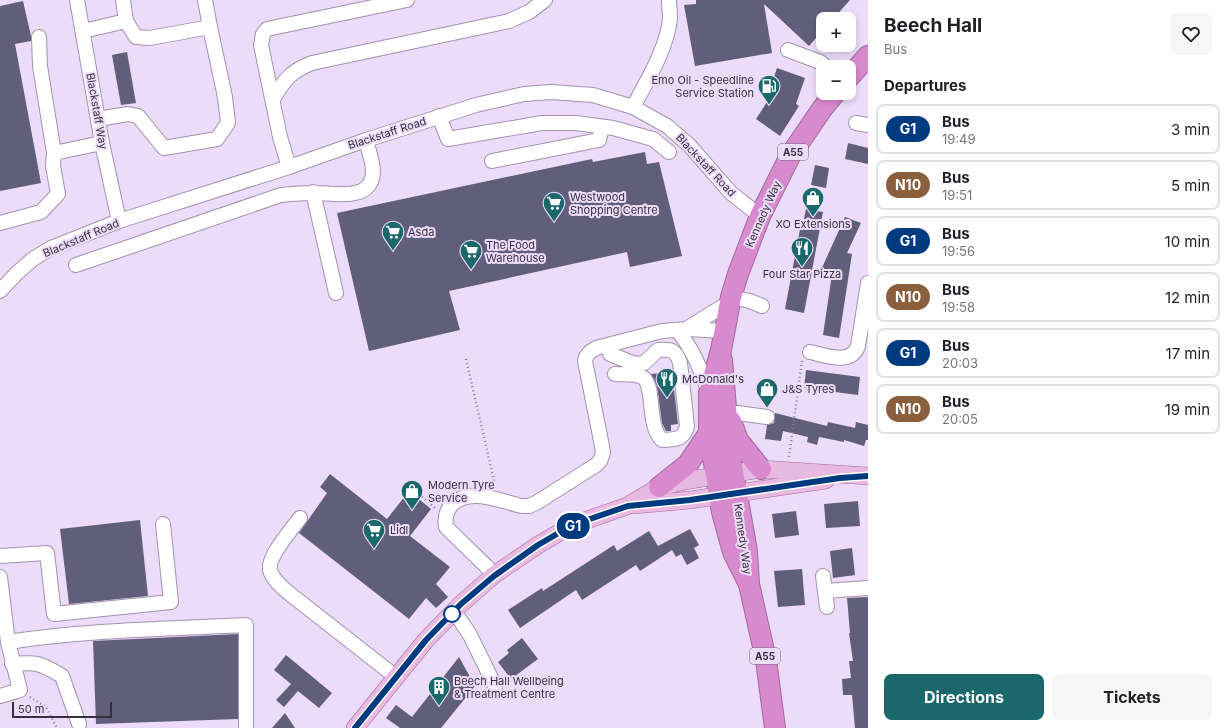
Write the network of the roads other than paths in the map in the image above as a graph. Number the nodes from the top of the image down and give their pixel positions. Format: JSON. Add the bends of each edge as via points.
{"nodes":[{"id":1,"x":77,"y":0,"type":"edge"},
{"id":2,"x":123,"y":0,"type":"edge"},
{"id":3,"x":205,"y":0,"type":"edge"},
{"id":4,"x":407,"y":0,"type":"edge"},
{"id":5,"x":545,"y":0,"type":"edge"},
{"id":6,"x":669,"y":0,"type":"edge"},
{"id":7,"x":126,"y":21,"type":"junction"},
{"id":8,"x":210,"y":27,"type":"junction"},
{"id":9,"x":83,"y":31,"type":"junction"},
{"id":10,"x":39,"y":37,"type":"dead end"},
{"id":11,"x":788,"y":50,"type":"dead end"},
{"id":12,"x":868,"y":56,"type":"edge"},
{"id":13,"x":816,"y":60,"type":"edge"},
{"id":14,"x":856,"y":69,"type":"edge"},
{"id":15,"x":273,"y":99,"type":"junction"},
{"id":16,"x":829,"y":100,"type":"edge"},
{"id":17,"x":633,"y":107,"type":"junction"},
{"id":18,"x":439,"y":116,"type":"junction"},
{"id":19,"x":98,"y":119,"type":"junction"},
{"id":20,"x":602,"y":127,"type":"junction"},
{"id":21,"x":366,"y":140,"type":"junction"},
{"id":22,"x":102,"y":143,"type":"junction"},
{"id":23,"x":669,"y":152,"type":"dead end"},
{"id":24,"x":54,"y":153,"type":"junction"},
{"id":25,"x":492,"y":161,"type":"dead end"},
{"id":26,"x":289,"y":167,"type":"junction"},
{"id":27,"x":312,"y":192,"type":"junction"},
{"id":28,"x":760,"y":216,"type":"junction"},
{"id":29,"x":119,"y":221,"type":"junction"},
{"id":30,"x":0,"y":223,"type":"edge"},
{"id":31,"x":76,"y":265,"type":"dead end"},
{"id":32,"x":868,"y":283,"type":"edge"},
{"id":33,"x":0,"y":291,"type":"edge"},
{"id":34,"x":336,"y":294,"type":"dead end"},
{"id":35,"x":731,"y":300,"type":"junction"},
{"id":36,"x":762,"y":306,"type":"dead end"},
{"id":37,"x":681,"y":330,"type":"junction"},
{"id":38,"x":722,"y":340,"type":"junction"},
{"id":39,"x":810,"y":352,"type":"road end"},
{"id":40,"x":610,"y":354,"type":"dead end"},
{"id":41,"x":615,"y":374,"type":"dead end"},
{"id":42,"x":709,"y":393,"type":"junction"},
{"id":43,"x":718,"y":412,"type":"junction"},
{"id":44,"x":767,"y":417,"type":"dead end"},
{"id":45,"x":709,"y":433,"type":"junction"},
{"id":46,"x":761,"y":469,"type":"junction"},
{"id":47,"x":724,"y":474,"type":"junction"},
{"id":48,"x":862,"y":476,"type":"edge"},
{"id":49,"x":659,"y":487,"type":"junction"},
{"id":50,"x":728,"y":495,"type":"junction"},
{"id":51,"x":628,"y":506,"type":"junction"},
{"id":52,"x":300,"y":518,"type":"dead end"},
{"id":53,"x":163,"y":524,"type":"dead end"},
{"id":54,"x":0,"y":556,"type":"edge"},
{"id":55,"x":494,"y":576,"type":"junction"},
{"id":56,"x":823,"y":576,"type":"dead end"},
{"id":57,"x":0,"y":577,"type":"edge"},
{"id":58,"x":868,"y":588,"type":"edge"},
{"id":59,"x":825,"y":591,"type":"junction"},
{"id":60,"x":827,"y":607,"type":"dead end"},
{"id":61,"x":454,"y":611,"type":"junction"},
{"id":62,"x":2,"y":617,"type":"edge"},
{"id":63,"x":8,"y":642,"type":"junction"},
{"id":64,"x":12,"y":664,"type":"junction"},
{"id":65,"x":396,"y":677,"type":"junction"},
{"id":66,"x":495,"y":686,"type":"dead end"},
{"id":67,"x":0,"y":696,"type":"edge"},
{"id":68,"x":79,"y":724,"type":"dead end"},
{"id":69,"x":246,"y":728,"type":"edge"},
{"id":70,"x":355,"y":728,"type":"edge"},
{"id":71,"x":776,"y":728,"type":"edge"}],
"edges":[{"from":1,"to":9,"type":"street","name":"Blackstaff Way"},
{"from":2,"to":7,"type":"street"},
{"from":3,"to":8,"type":"street"},
{"from":4,"to":15,"type":"street","via":[[267,29],[261,45]]},
{"from":5,"to":15,"type":"street","via":[[529,12],[509,21],[298,68],[284,81]]},
{"from":6,"to":17,"type":"street","via":[[670,19],[665,38]]},
{"from":7,"to":8,"type":"street","via":[[136,37],[150,38]]},
{"from":7,"to":9,"type":"street"},
{"from":8,"to":19,"type":"street","via":[[228,123],[217,138],[164,148],[138,116],[128,114]]},
{"from":9,"to":19,"type":"street","name":"Blackstaff Way"},
{"from":10,"to":24,"type":"street","via":[[40,66]]},
{"from":11,"to":13,"type":"street"},
{"from":12,"to":14,"type":"highway"},
{"from":15,"to":26,"type":"street"},
{"from":16,"to":28,"type":"highway","name":"Kennedy Way","number":"A55","via":[[790,156]]},
{"from":17,"to":18,"type":"street","name":"Blackstaff Road","via":[[593,95],[551,92],[524,94]]},
{"from":17,"to":28,"type":"street","name":"Blackstaff Road","via":[[667,126],[690,145],[731,193]]},
{"from":18,"to":20,"type":"street","via":[[448,139],[542,123],[576,123]]},
{"from":18,"to":21,"type":"street","name":"Blackstaff Road"},
{"from":19,"to":22,"type":"street","name":"Blackstaff Way"},
{"from":20,"to":23,"type":"street","via":[[653,139]]},
{"from":20,"to":25,"type":"street","via":[[599,140]]},
{"from":21,"to":26,"type":"street","name":"Blackstaff Road"},
{"from":21,"to":27,"type":"street","via":[[373,168],[369,185],[360,192],[335,195]]},
{"from":22,"to":24,"type":"street"},
{"from":22,"to":29,"type":"street","name":"Blackstaff Way"},
{"from":24,"to":30,"type":"street","via":[[52,166],[58,194],[41,212]]},
{"from":26,"to":29,"type":"street","name":"Blackstaff Road"},
{"from":27,"to":31,"type":"street","via":[[281,195]]},
{"from":27,"to":34,"type":"street"},
{"from":28,"to":35,"type":"highway","name":"Kennedy Way","number":"A55"},
{"from":29,"to":33,"type":"street","name":"Blackstaff Road","via":[[51,248],[16,273]]},
{"from":32,"to":39,"type":"street","via":[[858,346],[854,354],[838,358]]},
{"from":35,"to":36,"type":"street","via":[[750,301]]},
{"from":35,"to":37,"type":"street"},
{"from":35,"to":38,"type":"highway","name":"Kennedy Way","number":"A55"},
{"from":37,"to":38,"type":"street"},
{"from":37,"to":42,"type":"street"},
{"from":37,"to":55,"type":"street","via":[[662,331],[596,348],[586,357],[603,453],[596,465],[529,506],[477,496],[467,497],[451,505],[446,512],[446,527]]},
{"from":38,"to":42,"type":"highway","name":"Kennedy Way","number":"A55"},
{"from":38,"to":43,"type":"highway","name":"Kennedy Way","number":"A55"},
{"from":40,"to":41,"type":"street","via":[[635,364],[644,363],[658,350],[669,349],[677,355],[680,363],[685,434],[679,438],[662,440],[654,426],[648,384],[643,378],[634,375]]},
{"from":42,"to":43,"type":"highway","name":"Kennedy Way","number":"A55"},
{"from":43,"to":44,"type":"street"},
{"from":43,"to":45,"type":"highway","name":"Kennedy Way","number":"A55"},
{"from":43,"to":46,"type":"highway"},
{"from":43,"to":47,"type":"highway","name":"Kennedy Way","number":"A55","via":[[728,438]]},
{"from":45,"to":47,"type":"highway","name":"Kennedy Way","number":"A55"},
{"from":45,"to":49,"type":"highway","via":[[688,464]]},
{"from":46,"to":47,"type":"main road"},
{"from":46,"to":48,"type":"main road"},
{"from":47,"to":49,"type":"main road"},
{"from":47,"to":50,"type":"highway","name":"Kennedy Way","number":"A55"},
{"from":48,"to":50,"type":"main road"},
{"from":49,"to":51,"type":"main road"},
{"from":50,"to":51,"type":"main road"},
{"from":50,"to":71,"type":"highway","name":"Kennedy Way","number":"A55","via":[[747,551],[749,584],[766,660]]},
{"from":51,"to":55,"type":"main road","via":[[562,531]]},
{"from":52,"to":65,"type":"street","via":[[270,562],[273,576],[290,594]]},
{"from":53,"to":54,"type":"street","via":[[171,602],[54,614],[47,553]]},
{"from":55,"to":61,"type":"main road"},
{"from":56,"to":59,"type":"street"},
{"from":57,"to":62,"type":"street"},
{"from":58,"to":59,"type":"street"},
{"from":59,"to":60,"type":"street"},
{"from":61,"to":65,"type":"main road"},
{"from":61,"to":66,"type":"street","via":[[470,635]]},
{"from":62,"to":63,"type":"street"},
{"from":63,"to":64,"type":"street"},
{"from":63,"to":69,"type":"street","via":[[91,632],[246,625]]},
{"from":64,"to":67,"type":"street","via":[[20,690]]},
{"from":64,"to":68,"type":"street","via":[[44,665],[62,676]]},
{"from":65,"to":70,"type":"main road"}]}
